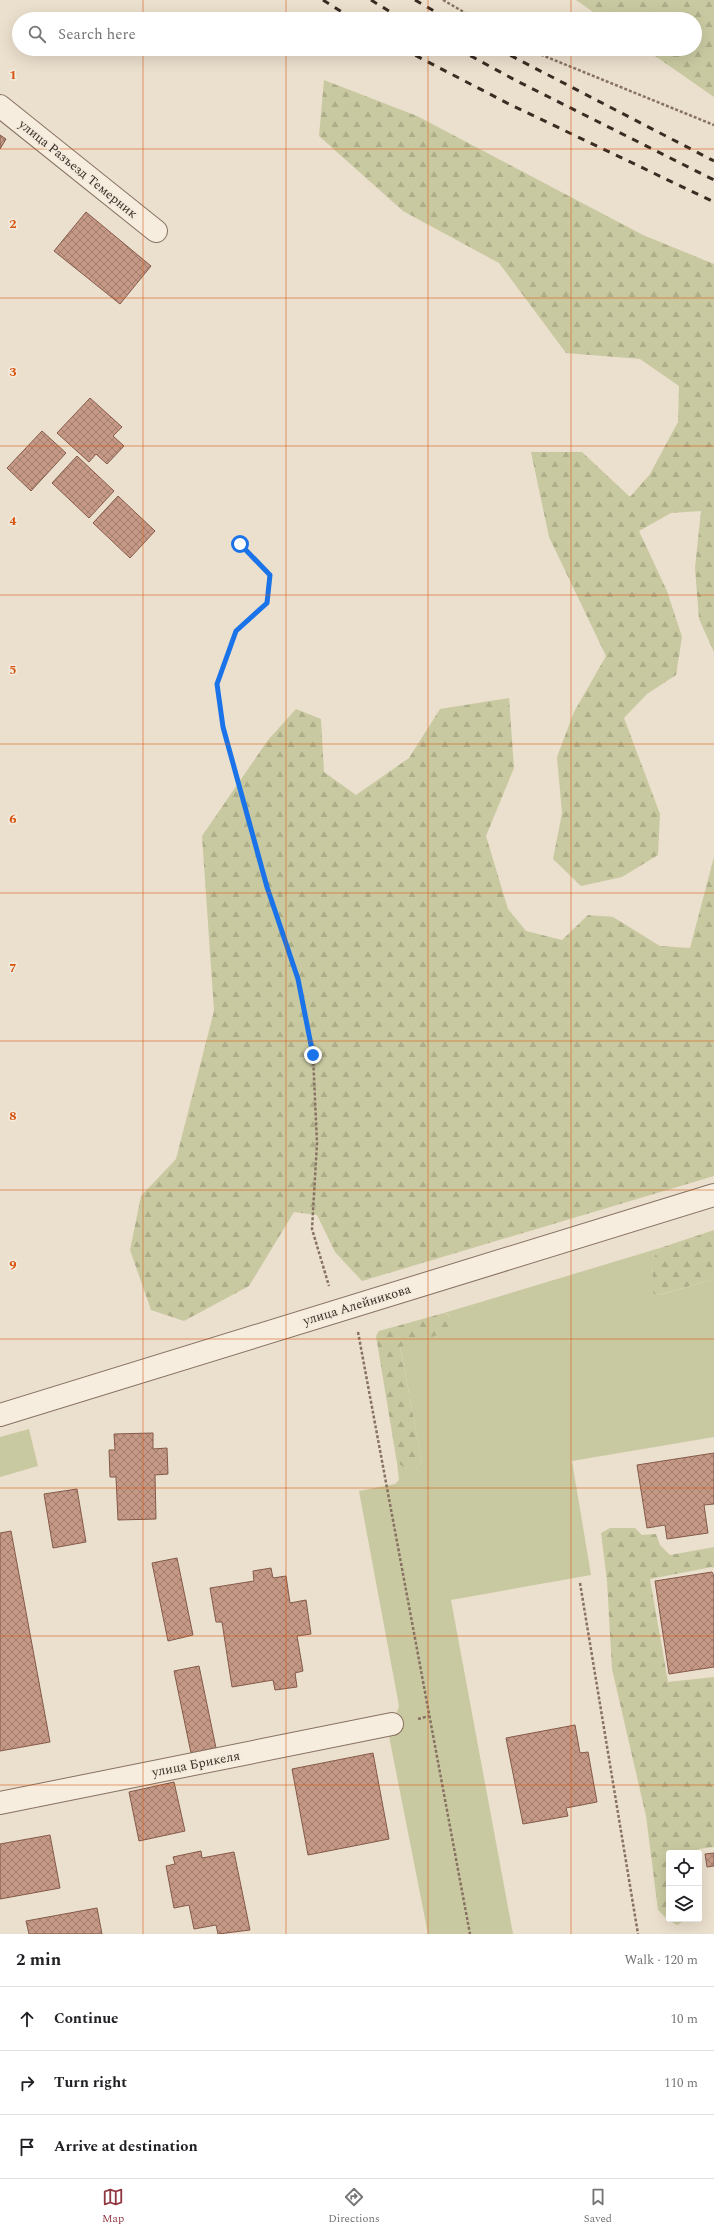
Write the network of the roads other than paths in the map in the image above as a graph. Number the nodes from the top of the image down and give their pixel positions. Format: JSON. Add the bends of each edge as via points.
{"nodes":[{"id":1,"x":0,"y":106,"type":"edge"},
{"id":2,"x":156,"y":231,"type":"dead end"},
{"id":3,"x":714,"y":1195,"type":"edge"},
{"id":4,"x":0,"y":1415,"type":"edge"},
{"id":5,"x":392,"y":1724,"type":"dead end"},
{"id":6,"x":0,"y":1803,"type":"edge"}],
"edges":[{"from":1,"to":2,"type":"street","name":"улица Разъезд Темерник"},
{"from":3,"to":4,"type":"street","name":"улица Алейникова"},
{"from":5,"to":6,"type":"street","name":"улица Брикеля"}]}
